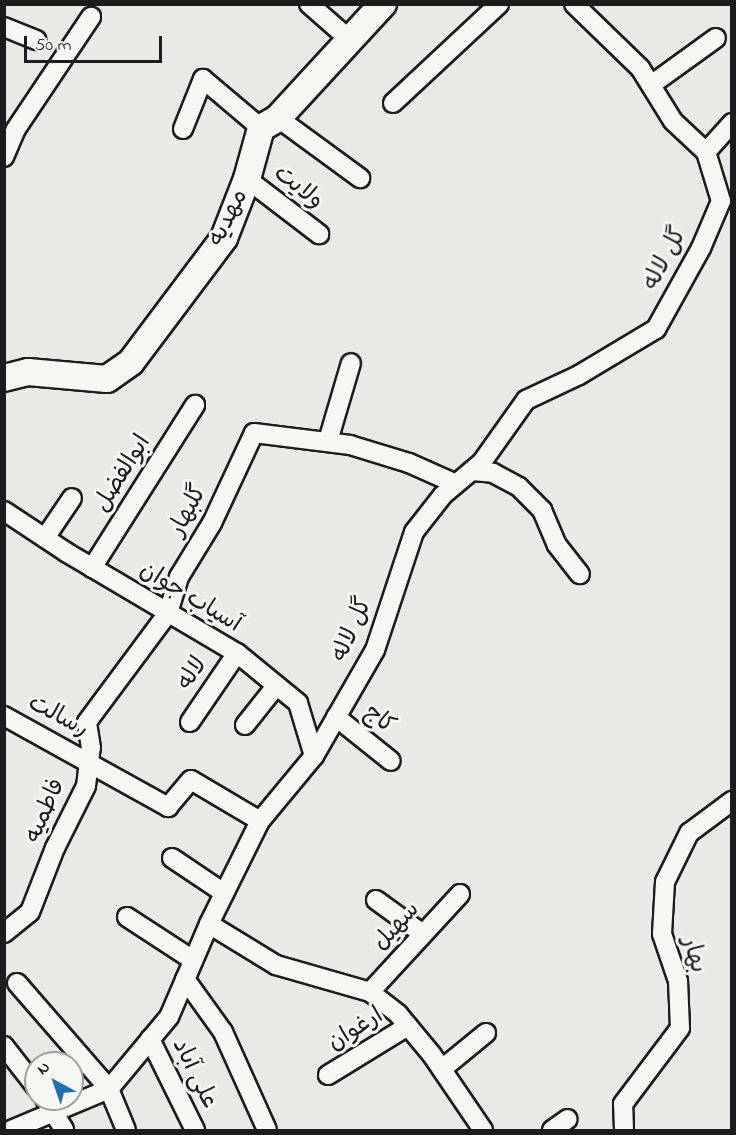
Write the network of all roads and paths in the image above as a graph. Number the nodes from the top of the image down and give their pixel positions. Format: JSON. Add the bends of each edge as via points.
{"nodes":[{"id":1,"x":309,"y":4,"type":"edge"},
{"id":2,"x":383,"y":4,"type":"edge"},
{"id":3,"x":499,"y":4,"type":"edge"},
{"id":4,"x":574,"y":4,"type":"edge"},
{"id":5,"x":91,"y":17,"type":"dead end"},
{"id":6,"x":4,"y":27,"type":"edge"},
{"id":7,"x":716,"y":38,"type":"dead end"},
{"id":8,"x":36,"y":40,"type":"dead end"},
{"id":9,"x":350,"y":40,"type":"junction"},
{"id":10,"x":651,"y":85,"type":"junction"},
{"id":11,"x":393,"y":103,"type":"dead end"},
{"id":12,"x":269,"y":123,"type":"junction"},
{"id":13,"x":732,"y":123,"type":"edge"},
{"id":14,"x":183,"y":129,"type":"dead end"},
{"id":15,"x":706,"y":152,"type":"junction"},
{"id":16,"x":4,"y":157,"type":"edge"},
{"id":17,"x":360,"y":178,"type":"dead end"},
{"id":18,"x":247,"y":179,"type":"junction"},
{"id":19,"x":320,"y":234,"type":"dead end"},
{"id":20,"x":351,"y":363,"type":"dead end"},
{"id":21,"x":4,"y":378,"type":"edge"},
{"id":22,"x":195,"y":405,"type":"dead end"},
{"id":23,"x":328,"y":441,"type":"junction"},
{"id":24,"x":472,"y":471,"type":"junction"},
{"id":25,"x":456,"y":484,"type":"junction"},
{"id":26,"x":72,"y":498,"type":"dead end"},
{"id":27,"x":4,"y":511,"type":"edge"},
{"id":28,"x":45,"y":538,"type":"junction"},
{"id":29,"x":92,"y":568,"type":"junction"},
{"id":30,"x":580,"y":574,"type":"dead end"},
{"id":31,"x":168,"y":613,"type":"junction"},
{"id":32,"x":237,"y":653,"type":"junction"},
{"id":33,"x":276,"y":686,"type":"junction"},
{"id":34,"x":4,"y":716,"type":"edge"},
{"id":35,"x":336,"y":717,"type":"junction"},
{"id":36,"x":190,"y":722,"type":"dead end"},
{"id":37,"x":245,"y":725,"type":"dead end"},
{"id":38,"x":314,"y":756,"type":"junction"},
{"id":39,"x":90,"y":760,"type":"junction"},
{"id":40,"x":391,"y":761,"type":"dead end"},
{"id":41,"x":729,"y":808,"type":"edge"},
{"id":42,"x":260,"y":821,"type":"junction"},
{"id":43,"x":172,"y":858,"type":"dead end"},
{"id":44,"x":224,"y":893,"type":"junction"},
{"id":45,"x":460,"y":894,"type":"dead end"},
{"id":46,"x":376,"y":900,"type":"dead end"},
{"id":47,"x":127,"y":918,"type":"dead end"},
{"id":48,"x":209,"y":924,"type":"junction"},
{"id":49,"x":4,"y":933,"type":"edge"},
{"id":50,"x":423,"y":934,"type":"junction"},
{"id":51,"x":193,"y":960,"type":"junction"},
{"id":52,"x":185,"y":979,"type":"junction"},
{"id":53,"x":17,"y":983,"type":"dead end"},
{"id":54,"x":370,"y":992,"type":"junction"},
{"id":55,"x":408,"y":1026,"type":"junction"},
{"id":56,"x":486,"y":1033,"type":"dead end"},
{"id":57,"x":150,"y":1040,"type":"junction"},
{"id":58,"x":4,"y":1046,"type":"edge"},
{"id":59,"x":442,"y":1069,"type":"junction"},
{"id":60,"x":24,"y":1072,"type":"edge"},
{"id":61,"x":328,"y":1075,"type":"dead end"},
{"id":62,"x":109,"y":1089,"type":"junction"},
{"id":63,"x":84,"y":1096,"type":"edge"},
{"id":64,"x":43,"y":1111,"type":"edge"},
{"id":65,"x":54,"y":1111,"type":"edge"},
{"id":66,"x":568,"y":1119,"type":"dead end"},
{"id":67,"x":11,"y":1131,"type":"edge"},
{"id":68,"x":64,"y":1131,"type":"edge"},
{"id":69,"x":126,"y":1131,"type":"edge"},
{"id":70,"x":195,"y":1131,"type":"edge"},
{"id":71,"x":267,"y":1131,"type":"edge"},
{"id":72,"x":483,"y":1131,"type":"edge"},
{"id":73,"x":552,"y":1131,"type":"edge"},
{"id":74,"x":624,"y":1131,"type":"edge"}],
"edges":[{"from":1,"to":9,"type":"street"},
{"from":2,"to":9,"type":"street","name":"مهدیه"},
{"from":3,"to":11,"type":"street"},
{"from":4,"to":10,"type":"street","via":[[640,68]]},
{"from":5,"to":16,"type":"street","via":[[16,129]]},
{"from":6,"to":8,"type":"street"},
{"from":7,"to":10,"type":"street"},
{"from":9,"to":12,"type":"street","name":"مهدیه"},
{"from":10,"to":15,"type":"street","via":[[673,121]]},
{"from":12,"to":14,"type":"street","via":[[203,79]]},
{"from":12,"to":17,"type":"street"},
{"from":12,"to":18,"type":"street","name":"مهدیه"},
{"from":13,"to":15,"type":"street"},
{"from":15,"to":24,"type":"street","name":"گل لاله","via":[[721,201],[701,248],[656,329],[579,375],[526,400]]},
{"from":18,"to":19,"type":"street","name":"ولایت"},
{"from":18,"to":21,"type":"street","name":"مهدیه","via":[[224,238],[131,362],[107,379],[28,372]]},
{"from":20,"to":23,"type":"street"},
{"from":22,"to":29,"type":"street","name":"ابوالفضل"},
{"from":23,"to":25,"type":"street","via":[[409,463]]},
{"from":23,"to":31,"type":"street","name":"گلبهار","via":[[254,433],[212,523],[179,577]]},
{"from":24,"to":25,"type":"street","name":"گل لاله"},
{"from":24,"to":30,"type":"street","via":[[493,473],[519,487],[542,510],[558,545]]},
{"from":25,"to":35,"type":"street","name":"گل لاله","via":[[414,532],[375,650]]},
{"from":26,"to":28,"type":"street"},
{"from":27,"to":28,"type":"street","name":"آسیاب جوان"},
{"from":28,"to":29,"type":"street","name":"آسیاب جوان"},
{"from":29,"to":31,"type":"street","name":"آسیاب جوان"},
{"from":31,"to":32,"type":"street","name":"آسیاب جوان"},
{"from":31,"to":39,"type":"street","name":"فاطمیه","via":[[87,722]]},
{"from":32,"to":33,"type":"street","name":"آسیاب جوان"},
{"from":32,"to":36,"type":"street","name":"لاله"},
{"from":33,"to":37,"type":"street"},
{"from":33,"to":38,"type":"street","name":"آسیاب جوان","via":[[298,703]]},
{"from":34,"to":39,"type":"street","name":"رسالت"},
{"from":35,"to":38,"type":"street","name":"گل لاله"},
{"from":35,"to":40,"type":"street","name":"کاج"},
{"from":38,"to":42,"type":"street","name":"گل لاله"},
{"from":39,"to":42,"type":"street","name":"رسالت","via":[[168,807],[191,780]]},
{"from":39,"to":49,"type":"street","name":"فاطمیه","via":[[86,786],[55,848],[30,912]]},
{"from":41,"to":74,"type":"street","name":"بهار","via":[[689,833],[666,882],[662,934],[678,981],[680,1028],[623,1104]]},
{"from":42,"to":44,"type":"street","name":"گل لاله"},
{"from":43,"to":44,"type":"street"},
{"from":44,"to":48,"type":"street","name":"گل لاله"},
{"from":45,"to":50,"type":"street","name":"سهیل"},
{"from":46,"to":50,"type":"street"},
{"from":47,"to":51,"type":"street"},
{"from":48,"to":51,"type":"street","name":"گل لاله"},
{"from":48,"to":54,"type":"street","via":[[276,965]]},
{"from":50,"to":54,"type":"street","name":"سهیل"},
{"from":51,"to":52,"type":"street","name":"گل لاله"},
{"from":52,"to":57,"type":"street","name":"گل لاله","via":[[169,1017]]},
{"from":52,"to":71,"type":"street","via":[[223,1032]]},
{"from":53,"to":62,"type":"street"},
{"from":54,"to":55,"type":"street"},
{"from":55,"to":59,"type":"street"},
{"from":55,"to":61,"type":"street","name":"ارغوان"},
{"from":56,"to":59,"type":"street"},
{"from":57,"to":62,"type":"street","name":"گل لاله"},
{"from":57,"to":70,"type":"street","name":"علی آباد"},
{"from":58,"to":60,"type":"street"},
{"from":59,"to":72,"type":"street"},
{"from":62,"to":63,"type":"street","name":"گل لاله"},
{"from":62,"to":69,"type":"street"},
{"from":64,"to":67,"type":"street","name":"گل لاله"},
{"from":65,"to":68,"type":"street"},
{"from":66,"to":73,"type":"street"}]}
